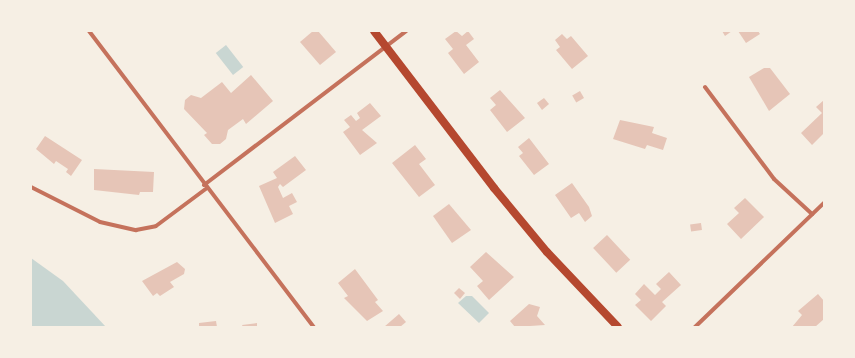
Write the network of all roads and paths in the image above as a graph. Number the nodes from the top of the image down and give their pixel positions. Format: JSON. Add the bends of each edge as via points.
{"nodes":[{"id":1,"x":90,"y":31,"type":"edge"},
{"id":2,"x":374,"y":31,"type":"edge"},
{"id":3,"x":406,"y":31,"type":"edge"},
{"id":4,"x":386,"y":47,"type":"junction"},
{"id":5,"x":705,"y":87,"type":"dead end"},
{"id":6,"x":206,"y":186,"type":"junction"},
{"id":7,"x":31,"y":187,"type":"edge"},
{"id":8,"x":824,"y":203,"type":"edge"},
{"id":9,"x":812,"y":214,"type":"junction"},
{"id":10,"x":314,"y":327,"type":"edge"},
{"id":11,"x":618,"y":327,"type":"edge"},
{"id":12,"x":695,"y":327,"type":"edge"}],
"edges":[{"from":1,"to":6,"type":"street"},
{"from":2,"to":4,"type":"main road"},
{"from":3,"to":4,"type":"street"},
{"from":4,"to":6,"type":"street"},
{"from":4,"to":11,"type":"main road","via":[[547,252]]},
{"from":5,"to":9,"type":"street","via":[[774,179]]},
{"from":6,"to":7,"type":"street","via":[[156,226],[136,230],[111,226]]},
{"from":6,"to":10,"type":"street"},
{"from":8,"to":9,"type":"street"},
{"from":9,"to":12,"type":"street"}]}
